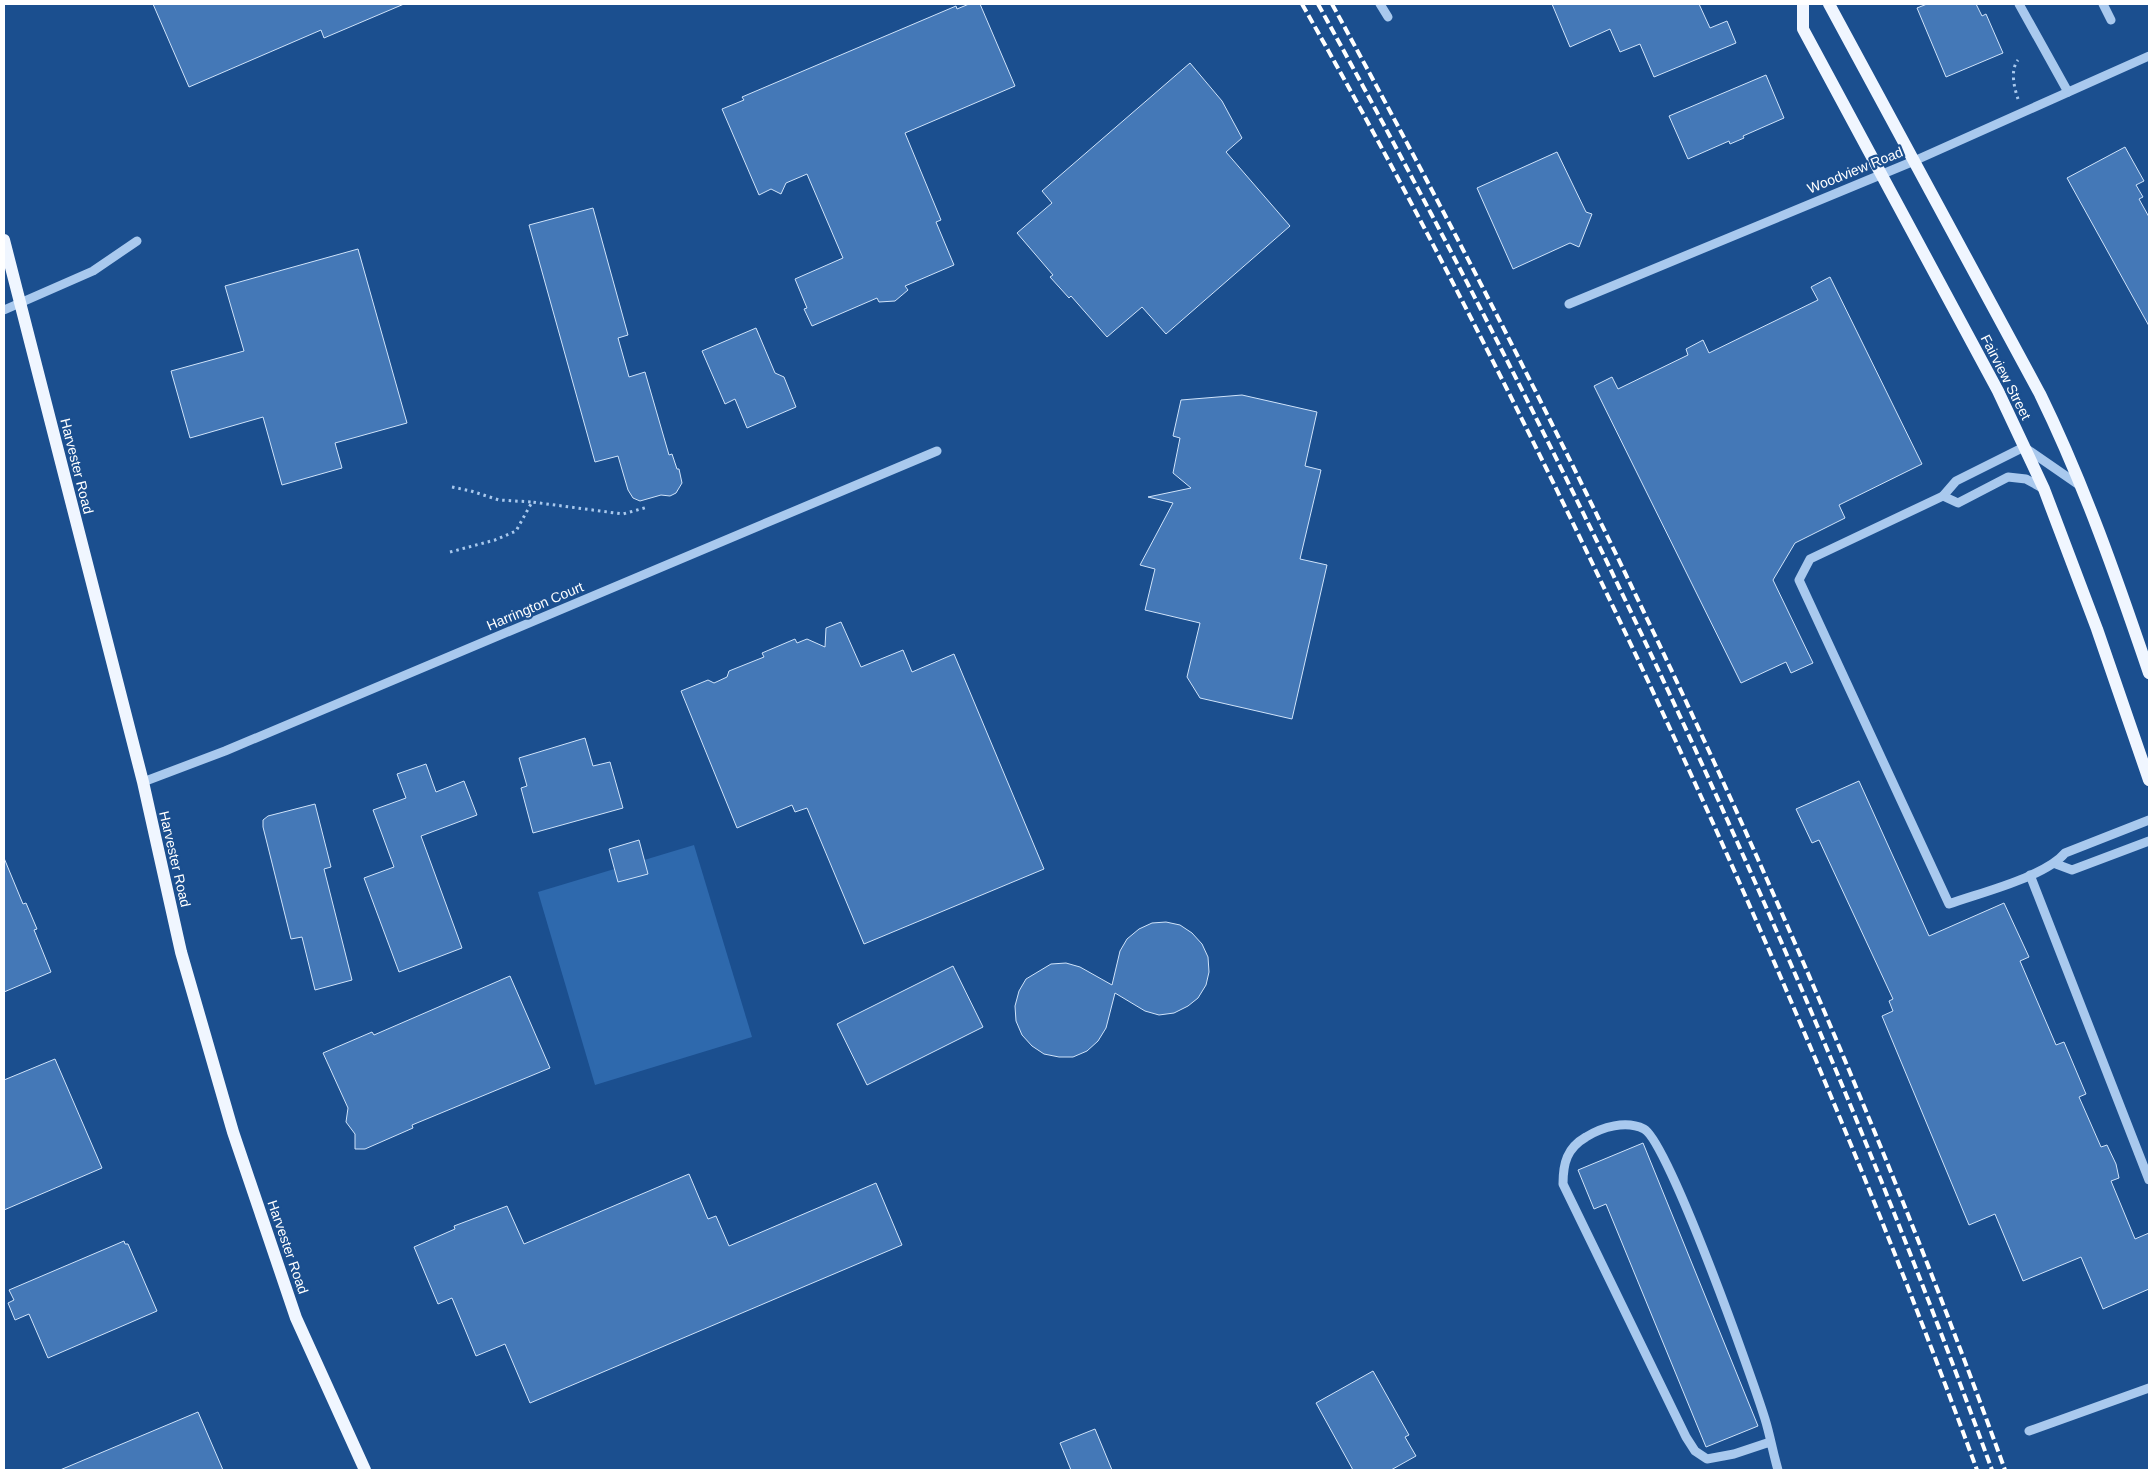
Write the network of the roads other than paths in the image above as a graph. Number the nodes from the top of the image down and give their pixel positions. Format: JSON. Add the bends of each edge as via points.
{"nodes":[{"id":1,"x":1380,"y":4,"type":"edge"},
{"id":2,"x":1803,"y":4,"type":"edge"},
{"id":3,"x":1828,"y":4,"type":"edge"},
{"id":4,"x":2019,"y":4,"type":"edge"},
{"id":5,"x":2103,"y":4,"type":"edge"},
{"id":6,"x":1388,"y":17,"type":"dead end"},
{"id":7,"x":2111,"y":20,"type":"dead end"},
{"id":8,"x":2149,"y":56,"type":"edge"},
{"id":9,"x":2068,"y":92,"type":"junction"},
{"id":10,"x":1914,"y":161,"type":"junction"},
{"id":11,"x":1880,"y":175,"type":"junction"},
{"id":12,"x":4,"y":240,"type":"edge"},
{"id":13,"x":137,"y":241,"type":"dead end"},
{"id":14,"x":20,"y":303,"type":"junction"},
{"id":15,"x":1569,"y":304,"type":"dead end"},
{"id":16,"x":4,"y":310,"type":"edge"},
{"id":17,"x":2024,"y":447,"type":"junction"},
{"id":18,"x":937,"y":451,"type":"dead end"},
{"id":19,"x":2080,"y":485,"type":"junction"},
{"id":20,"x":2044,"y":489,"type":"junction"},
{"id":21,"x":1943,"y":496,"type":"junction"},
{"id":22,"x":2149,"y":674,"type":"edge"},
{"id":23,"x":2149,"y":780,"type":"edge"},
{"id":24,"x":143,"y":782,"type":"junction"},
{"id":25,"x":2149,"y":820,"type":"edge"},
{"id":26,"x":2149,"y":840,"type":"edge"},
{"id":27,"x":2056,"y":864,"type":"junction"},
{"id":28,"x":2030,"y":875,"type":"junction"},
{"id":29,"x":2149,"y":1180,"type":"edge"},
{"id":30,"x":2149,"y":1388,"type":"edge"},
{"id":31,"x":2029,"y":1431,"type":"dead end"},
{"id":32,"x":1770,"y":1442,"type":"junction"},
{"id":33,"x":365,"y":1470,"type":"edge"},
{"id":34,"x":1778,"y":1470,"type":"edge"}],
"edges":[{"from":1,"to":6,"type":"street"},
{"from":2,"to":11,"type":"main road","name":"Fairview Street","via":[[1803,29]]},
{"from":3,"to":10,"type":"main road","name":"Fairview Street"},
{"from":4,"to":9,"type":"street"},
{"from":5,"to":7,"type":"street"},
{"from":8,"to":9,"type":"street","name":"Woodview Road"},
{"from":9,"to":10,"type":"street","name":"Woodview Road"},
{"from":10,"to":11,"type":"street","name":"Woodview Road"},
{"from":10,"to":19,"type":"main road","name":"Fairview Street","via":[[2040,394]]},
{"from":11,"to":15,"type":"street","name":"Woodview Road"},
{"from":11,"to":17,"type":"main road","name":"Fairview Street","via":[[1998,391]]},
{"from":12,"to":14,"type":"main road","name":"Harvester Road"},
{"from":13,"to":14,"type":"street","via":[[93,271]]},
{"from":14,"to":16,"type":"street"},
{"from":14,"to":24,"type":"main road","name":"Harvester Road"},
{"from":17,"to":19,"type":"street"},
{"from":17,"to":20,"type":"main road","name":"Fairview Street"},
{"from":17,"to":21,"type":"street","via":[[1956,481]]},
{"from":18,"to":24,"type":"street","name":"Harrington Court","via":[[234,748]]},
{"from":19,"to":22,"type":"main road","name":"Fairview Street","via":[[2112,565]]},
{"from":20,"to":21,"type":"street","via":[[2026,479],[2008,477],[1958,503]]},
{"from":20,"to":23,"type":"main road","name":"Fairview Street"},
{"from":21,"to":28,"type":"street","via":[[1810,559],[1799,580],[1949,904]]},
{"from":24,"to":33,"type":"main road","name":"Harvester Road","via":[[181,952],[233,1132],[296,1318]]},
{"from":25,"to":27,"type":"street","via":[[2065,853]]},
{"from":26,"to":27,"type":"street","via":[[2072,870]]},
{"from":27,"to":28,"type":"street"},
{"from":28,"to":29,"type":"street"},
{"from":30,"to":31,"type":"street"},
{"from":32,"to":32,"type":"street","via":[[1707,1459],[1695,1451],[1563,1184],[1566,1157],[1576,1142],[1615,1126],[1645,1130],[1652,1139],[1724,1301],[1766,1421]]},
{"from":32,"to":34,"type":"street"}]}
